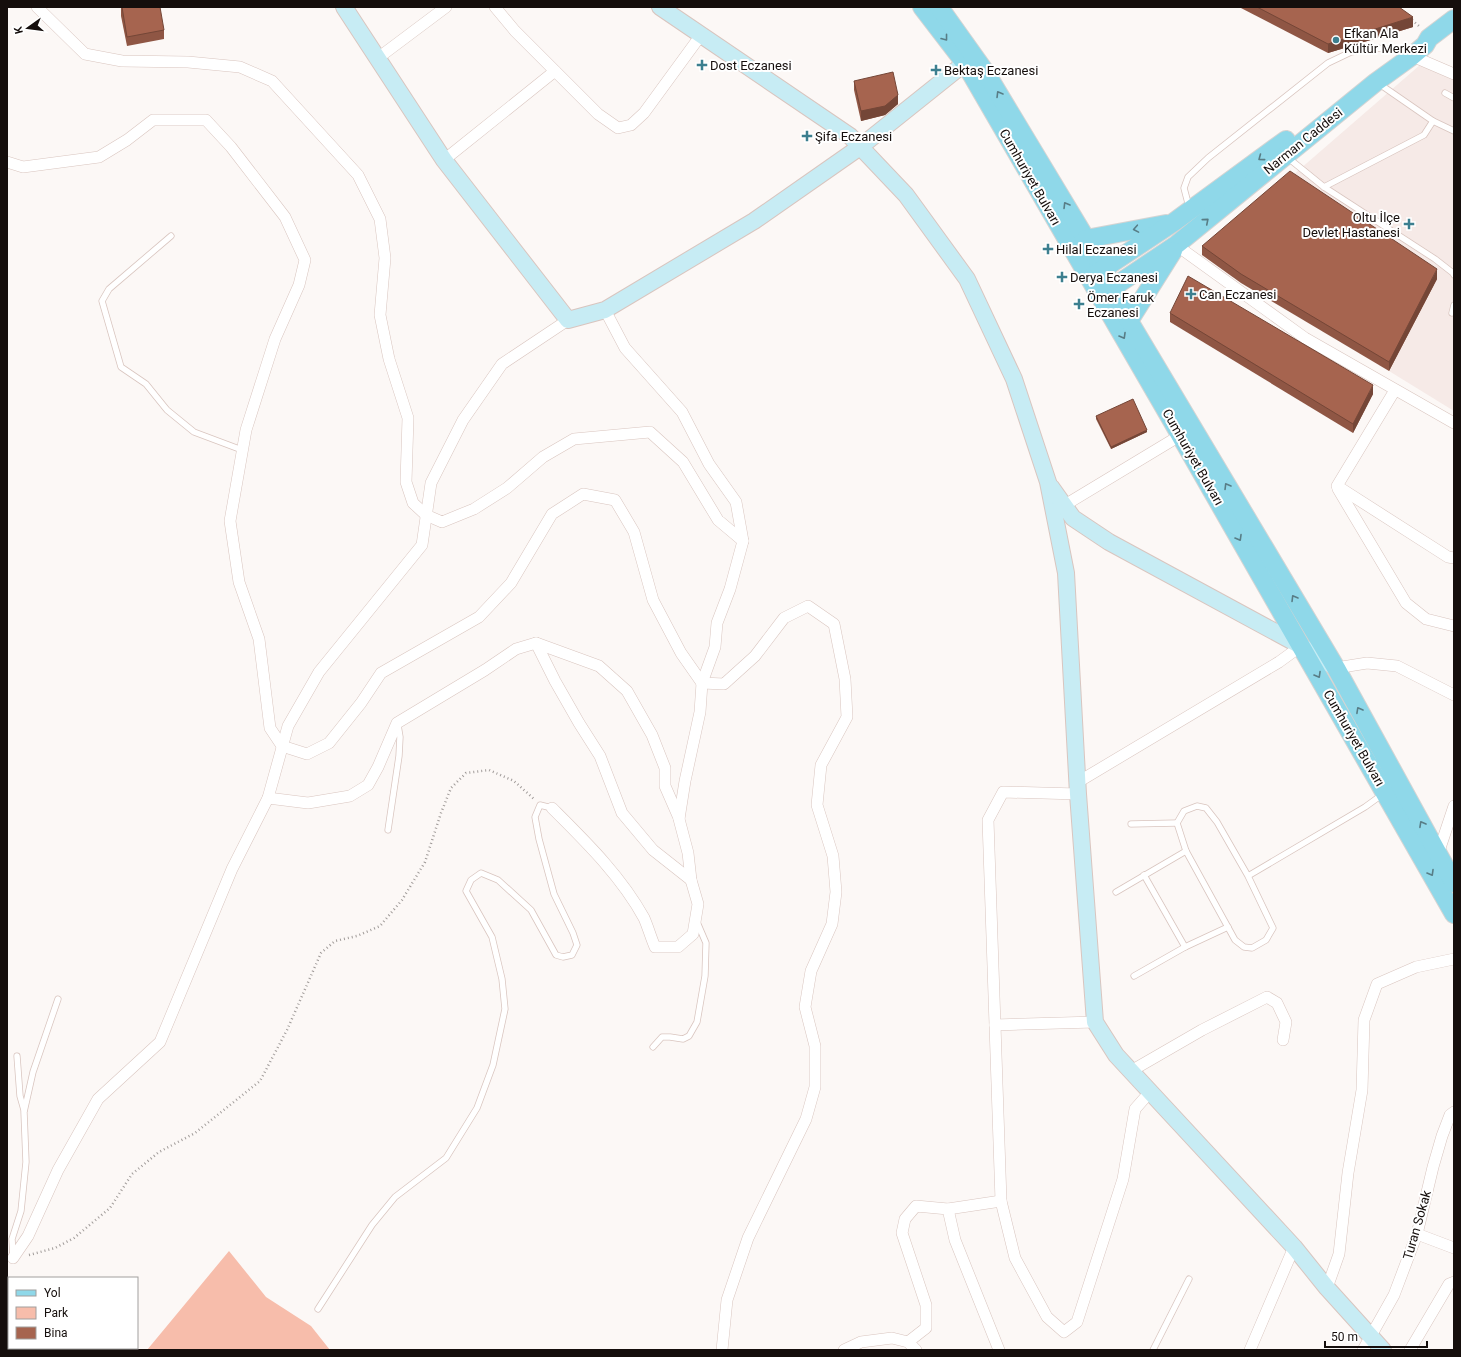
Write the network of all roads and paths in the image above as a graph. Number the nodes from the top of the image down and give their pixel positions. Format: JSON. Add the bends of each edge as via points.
{"nodes":[{"id":1,"x":38,"y":7,"type":"edge"},
{"id":2,"x":344,"y":7,"type":"edge"},
{"id":3,"x":446,"y":7,"type":"edge"},
{"id":4,"x":495,"y":7,"type":"edge"},
{"id":5,"x":660,"y":7,"type":"edge"},
{"id":6,"x":922,"y":7,"type":"edge"},
{"id":7,"x":939,"y":7,"type":"edge"},
{"id":8,"x":1411,"y":19,"type":"edge"},
{"id":9,"x":1454,"y":19,"type":"edge"},
{"id":10,"x":1425,"y":33,"type":"junction"},
{"id":11,"x":701,"y":35,"type":"junction"},
{"id":12,"x":1409,"y":54,"type":"junction"},
{"id":13,"x":378,"y":58,"type":"junction"},
{"id":14,"x":965,"y":63,"type":"junction"},
{"id":15,"x":555,"y":71,"type":"junction"},
{"id":16,"x":1454,"y":74,"type":"edge"},
{"id":17,"x":1376,"y":82,"type":"junction"},
{"id":18,"x":1445,"y":93,"type":"dead end"},
{"id":19,"x":1454,"y":98,"type":"edge"},
{"id":20,"x":1433,"y":121,"type":"junction"},
{"id":21,"x":1454,"y":131,"type":"edge"},
{"id":22,"x":860,"y":147,"type":"junction"},
{"id":23,"x":1285,"y":156,"type":"junction"},
{"id":24,"x":444,"y":160,"type":"junction"},
{"id":25,"x":7,"y":162,"type":"edge"},
{"id":26,"x":1324,"y":188,"type":"junction"},
{"id":27,"x":1190,"y":211,"type":"junction"},
{"id":28,"x":1174,"y":222,"type":"junction"},
{"id":29,"x":171,"y":236,"type":"dead end"},
{"id":30,"x":1086,"y":239,"type":"junction"},
{"id":31,"x":1176,"y":246,"type":"junction"},
{"id":32,"x":1096,"y":274,"type":"junction"},
{"id":33,"x":1454,"y":275,"type":"edge"},
{"id":34,"x":1106,"y":292,"type":"junction"},
{"id":35,"x":1454,"y":305,"type":"edge"},
{"id":36,"x":605,"y":310,"type":"junction"},
{"id":37,"x":1452,"y":313,"type":"dead end"},
{"id":38,"x":568,"y":320,"type":"junction"},
{"id":39,"x":1129,"y":321,"type":"junction"},
{"id":40,"x":1395,"y":390,"type":"junction"},
{"id":41,"x":1454,"y":423,"type":"edge"},
{"id":42,"x":1180,"y":435,"type":"junction"},
{"id":43,"x":242,"y":450,"type":"junction"},
{"id":44,"x":1337,"y":486,"type":"junction"},
{"id":45,"x":1059,"y":510,"type":"junction"},
{"id":46,"x":426,"y":515,"type":"junction"},
{"id":47,"x":743,"y":542,"type":"junction"},
{"id":48,"x":1454,"y":558,"type":"edge"},
{"id":49,"x":1454,"y":626,"type":"edge"},
{"id":50,"x":536,"y":642,"type":"junction"},
{"id":51,"x":1301,"y":646,"type":"junction"},
{"id":52,"x":1336,"y":668,"type":"junction"},
{"id":53,"x":702,"y":683,"type":"junction"},
{"id":54,"x":1454,"y":695,"type":"edge"},
{"id":55,"x":397,"y":723,"type":"junction"},
{"id":56,"x":282,"y":746,"type":"junction"},
{"id":57,"x":1078,"y":788,"type":"junction"},
{"id":58,"x":1385,"y":793,"type":"junction"},
{"id":59,"x":268,"y":798,"type":"junction"},
{"id":60,"x":540,"y":805,"type":"junction"},
{"id":61,"x":1454,"y":806,"type":"edge"},
{"id":62,"x":552,"y":808,"type":"joint"},
{"id":63,"x":679,"y":819,"type":"junction"},
{"id":64,"x":1177,"y":823,"type":"junction"},
{"id":65,"x":1131,"y":824,"type":"dead end"},
{"id":66,"x":388,"y":830,"type":"dead end"},
{"id":67,"x":1186,"y":851,"type":"junction"},
{"id":68,"x":1438,"y":854,"type":"junction"},
{"id":69,"x":1144,"y":875,"type":"junction"},
{"id":70,"x":1248,"y":876,"type":"junction"},
{"id":71,"x":691,"y":880,"type":"junction"},
{"id":72,"x":1454,"y":883,"type":"edge"},
{"id":73,"x":1116,"y":892,"type":"dead end"},
{"id":74,"x":1454,"y":914,"type":"edge"},
{"id":75,"x":696,"y":918,"type":"junction"},
{"id":76,"x":1228,"y":927,"type":"junction"},
{"id":77,"x":1186,"y":947,"type":"junction"},
{"id":78,"x":1454,"y":959,"type":"edge"},
{"id":79,"x":1134,"y":976,"type":"dead end"},
{"id":80,"x":58,"y":999,"type":"dead end"},
{"id":81,"x":1095,"y":1022,"type":"junction"},
{"id":82,"x":995,"y":1025,"type":"junction"},
{"id":83,"x":1283,"y":1040,"type":"dead end"},
{"id":84,"x":652,"y":1047,"type":"dead end"},
{"id":85,"x":17,"y":1056,"type":"dead end"},
{"id":86,"x":1131,"y":1071,"type":"junction"},
{"id":87,"x":1150,"y":1092,"type":"junction"},
{"id":88,"x":24,"y":1112,"type":"junction"},
{"id":89,"x":1454,"y":1112,"type":"edge"},
{"id":90,"x":1001,"y":1201,"type":"junction"},
{"id":91,"x":948,"y":1209,"type":"junction"},
{"id":92,"x":1417,"y":1234,"type":"junction"},
{"id":93,"x":1294,"y":1247,"type":"junction"},
{"id":94,"x":1454,"y":1248,"type":"edge"},
{"id":95,"x":13,"y":1258,"type":"junction"},
{"id":96,"x":1189,"y":1279,"type":"dead end"},
{"id":97,"x":1454,"y":1282,"type":"edge"},
{"id":98,"x":1327,"y":1288,"type":"junction"},
{"id":99,"x":318,"y":1309,"type":"dead end"},
{"id":100,"x":1371,"y":1336,"type":"junction"},
{"id":101,"x":912,"y":1346,"type":"edge"},
{"id":102,"x":722,"y":1350,"type":"edge"},
{"id":103,"x":844,"y":1350,"type":"edge"},
{"id":104,"x":999,"y":1350,"type":"edge"},
{"id":105,"x":1153,"y":1350,"type":"edge"},
{"id":106,"x":1250,"y":1350,"type":"edge"},
{"id":107,"x":1363,"y":1350,"type":"edge"},
{"id":108,"x":1383,"y":1350,"type":"edge"},
{"id":109,"x":1410,"y":1350,"type":"edge"}],
"edges":[{"from":1,"to":46,"type":"street","via":[[85,54],[122,61],[188,62],[240,67],[272,82],[358,175],[380,219],[385,258],[380,315],[389,359],[408,418],[406,482],[412,503]]},
{"from":2,"to":13,"type":"street"},
{"from":3,"to":13,"type":"street"},
{"from":4,"to":15,"type":"street"},
{"from":5,"to":11,"type":"street"},
{"from":6,"to":14,"type":"main road","name":"Cumhuriyet Bulvarı","one_way":true},
{"from":30,"to":7,"type":"main road","name":"Cumhuriyet Bulvarı","one_way":true,"via":[[986,72]]},
{"from":8,"to":10,"type":"path"},
{"from":9,"to":10,"type":"main road","name":"Narman Caddesi"},
{"from":10,"to":12,"type":"main road","name":"Narman Caddesi","via":[[1425,45]]},
{"from":11,"to":15,"type":"street","via":[[644,113],[631,125],[618,128],[598,114]]},
{"from":11,"to":22,"type":"street","via":[[850,136]]},
{"from":12,"to":16,"type":"street"},
{"from":12,"to":17,"type":"main road","name":"Narman Caddesi"},
{"from":12,"to":27,"type":"main road","name":"Narman Caddesi","one_way":true},
{"from":12,"to":27,"type":"lane","via":[[1376,48],[1351,52],[1328,63],[1208,158],[1188,177],[1184,188]]},
{"from":13,"to":24,"type":"street"},
{"from":14,"to":22,"type":"street"},
{"from":14,"to":32,"type":"main road","name":"Cumhuriyet Bulvarı"},
{"from":15,"to":24,"type":"street"},
{"from":17,"to":20,"type":"lane"},
{"from":17,"to":23,"type":"main road","name":"Narman Caddesi"},
{"from":18,"to":19,"type":"lane"},
{"from":20,"to":21,"type":"lane"},
{"from":20,"to":26,"type":"lane","via":[[1424,135]]},
{"from":22,"to":36,"type":"street","via":[[754,221]]},
{"from":22,"to":45,"type":"street","via":[[906,196],[966,279],[1014,379]]},
{"from":23,"to":26,"type":"lane"},
{"from":31,"to":23,"type":"main road","name":"Narman Caddesi","one_way":true},
{"from":24,"to":38,"type":"street"},
{"from":25,"to":43,"type":"street","via":[[23,167],[99,157],[153,120],[206,120],[231,147],[284,217],[305,260],[299,285],[272,347]]},
{"from":26,"to":33,"type":"lane","via":[[1435,259]]},
{"from":27,"to":28,"type":"main road","name":"Narman Caddesi"},
{"from":28,"to":30,"type":"main road","name":"Narman Caddesi","one_way":true},
{"from":28,"to":32,"type":"main road","name":"Narman Caddesi"},
{"from":29,"to":43,"type":"lane","via":[[109,289],[102,301],[121,367],[146,384],[167,410],[194,432]]},
{"from":30,"to":32,"type":"main road","name":"Cumhuriyet Bulvarı"},
{"from":31,"to":34,"type":"main road","name":"Narman Caddesi"},
{"from":31,"to":39,"type":"main road","name":"Narman Caddesi"},
{"from":31,"to":40,"type":"street","via":[[1305,338]]},
{"from":32,"to":34,"type":"main road","name":"Cumhuriyet Bulvarı"},
{"from":34,"to":39,"type":"main road","name":"Cumhuriyet Bulvarı"},
{"from":34,"to":42,"type":"main road","name":"Cumhuriyet Bulvarı","one_way":true},
{"from":35,"to":37,"type":"lane"},
{"from":36,"to":38,"type":"street"},
{"from":36,"to":47,"type":"street","via":[[625,348],[682,412],[710,464],[736,502]]},
{"from":38,"to":46,"type":"street","via":[[502,364],[459,427],[431,483]]},
{"from":52,"to":39,"type":"main road","name":"Cumhuriyet Bulvarı","one_way":true},
{"from":40,"to":41,"type":"street"},
{"from":40,"to":44,"type":"street"},
{"from":42,"to":45,"type":"street"},
{"from":42,"to":51,"type":"main road","name":"Cumhuriyet Bulvarı","one_way":true},
{"from":43,"to":56,"type":"street","via":[[230,521],[239,582],[259,639],[270,728]]},
{"from":44,"to":48,"type":"street","via":[[1448,557]]},
{"from":44,"to":49,"type":"street","via":[[1406,603],[1426,619]]},
{"from":45,"to":51,"type":"street","via":[[1109,542]]},
{"from":45,"to":57,"type":"street","via":[[1066,573]]},
{"from":46,"to":47,"type":"street","via":[[442,522],[474,509],[507,488],[543,457],[574,439],[650,432],[683,462],[718,520]]},
{"from":46,"to":56,"type":"street","via":[[422,545],[319,672],[288,726]]},
{"from":47,"to":53,"type":"street","via":[[718,624],[715,647]]},
{"from":50,"to":55,"type":"street","via":[[516,649]]},
{"from":50,"to":63,"type":"street","via":[[599,666],[627,691],[652,735],[665,768],[665,786]]},
{"from":50,"to":71,"type":"street","via":[[555,681],[600,756],[622,813],[653,850]]},
{"from":51,"to":52,"type":"street"},
{"from":51,"to":57,"type":"street"},
{"from":51,"to":58,"type":"main road","name":"Cumhuriyet Bulvarı","one_way":true},
{"from":52,"to":54,"type":"street","via":[[1367,663],[1397,666]]},
{"from":68,"to":52,"type":"main road","name":"Cumhuriyet Bulvarı","one_way":true},
{"from":53,"to":56,"type":"street","via":[[653,600],[634,532],[615,500],[583,494],[552,514],[511,583],[479,617],[381,673],[329,743],[307,754]]},
{"from":53,"to":63,"type":"street","via":[[700,712]]},
{"from":53,"to":102,"type":"street","via":[[724,684],[755,656],[784,618],[808,606],[834,624],[845,679],[847,717],[821,765],[817,805],[833,856],[836,892],[832,924],[811,971],[805,1007],[815,1046],[815,1087],[806,1119],[748,1238],[727,1300]]},
{"from":55,"to":59,"type":"street","via":[[368,785],[350,796],[308,804]]},
{"from":55,"to":66,"type":"lane","via":[[400,737]]},
{"from":56,"to":59,"type":"street"},
{"from":57,"to":81,"type":"street"},
{"from":57,"to":82,"type":"street","via":[[1004,792],[988,820]]},
{"from":58,"to":70,"type":"lane"},
{"from":58,"to":74,"type":"main road","name":"Cumhuriyet Bulvarı","one_way":true},
{"from":59,"to":95,"type":"street","via":[[232,869],[160,1042],[98,1099],[58,1170],[28,1236]]},
{"from":60,"to":62,"type":"lane"},
{"from":60,"to":95,"type":"path","via":[[514,782],[489,770],[466,774],[451,788],[425,862],[402,900],[380,926],[357,936],[335,941],[321,953],[287,1030],[260,1081],[194,1133],[159,1152],[132,1174],[110,1208],[74,1238],[56,1248]]},
{"from":60,"to":99,"type":"lane","via":[[536,817],[539,839],[554,894],[577,945],[572,955],[556,955],[531,910],[498,880],[481,873],[471,880],[466,891],[492,937],[502,979],[505,1009],[493,1065],[477,1108],[446,1158],[395,1197],[372,1225]]},
{"from":61,"to":68,"type":"street"},
{"from":62,"to":75,"type":"street","via":[[592,848],[624,888],[644,919],[655,947],[678,947],[693,934]]},
{"from":63,"to":71,"type":"street","via":[[688,853]]},
{"from":64,"to":65,"type":"lane"},
{"from":64,"to":67,"type":"lane"},
{"from":64,"to":70,"type":"lane","via":[[1184,811],[1196,806],[1206,808],[1217,822]]},
{"from":67,"to":69,"type":"lane"},
{"from":67,"to":76,"type":"lane"},
{"from":68,"to":72,"type":"main road","name":"Cumhuriyet Bulvarı"},
{"from":69,"to":73,"type":"lane"},
{"from":69,"to":77,"type":"lane"},
{"from":70,"to":76,"type":"lane","via":[[1273,928],[1266,940],[1252,948],[1244,947],[1235,940]]},
{"from":71,"to":75,"type":"street","via":[[698,904]]},
{"from":75,"to":84,"type":"lane","via":[[706,943],[705,976],[697,1022],[689,1036],[683,1039],[662,1037]]},
{"from":76,"to":77,"type":"lane"},
{"from":77,"to":79,"type":"lane"},
{"from":78,"to":98,"type":"street","via":[[1416,966],[1377,984],[1364,1020],[1362,1090],[1348,1173],[1339,1254]]},
{"from":80,"to":88,"type":"lane","via":[[33,1072]]},
{"from":81,"to":82,"type":"street"},
{"from":81,"to":86,"type":"street","via":[[1116,1055]]},
{"from":82,"to":90,"type":"street"},
{"from":83,"to":86,"type":"street","via":[[1286,1022],[1277,1003],[1267,997],[1202,1030]]},
{"from":85,"to":88,"type":"lane"},
{"from":86,"to":87,"type":"street"},
{"from":87,"to":90,"type":"street","via":[[1135,1109],[1123,1179],[1077,1322],[1064,1332],[1047,1317],[1015,1258]]},
{"from":87,"to":93,"type":"street"},
{"from":88,"to":95,"type":"lane","via":[[26,1162],[21,1211],[12,1239]]},
{"from":89,"to":92,"type":"street","name":"Turan Sokak","via":[[1450,1115],[1440,1142]]},
{"from":90,"to":91,"type":"street"},
{"from":91,"to":101,"type":"street","via":[[916,1206],[906,1219],[902,1233],[926,1305],[926,1328]]},
{"from":91,"to":104,"type":"street","via":[[955,1240]]},
{"from":92,"to":94,"type":"street"},
{"from":92,"to":100,"type":"street","name":"Turan Sokak","via":[[1394,1295]]},
{"from":93,"to":98,"type":"street"},
{"from":93,"to":106,"type":"street"},
{"from":96,"to":105,"type":"lane"},
{"from":97,"to":109,"type":"street","via":[[1449,1284]]},
{"from":98,"to":100,"type":"street"},
{"from":100,"to":107,"type":"street","name":"Turan Sokak"},
{"from":100,"to":108,"type":"street"},
{"from":101,"to":103,"type":"street","via":[[892,1338],[861,1342]]}]}
